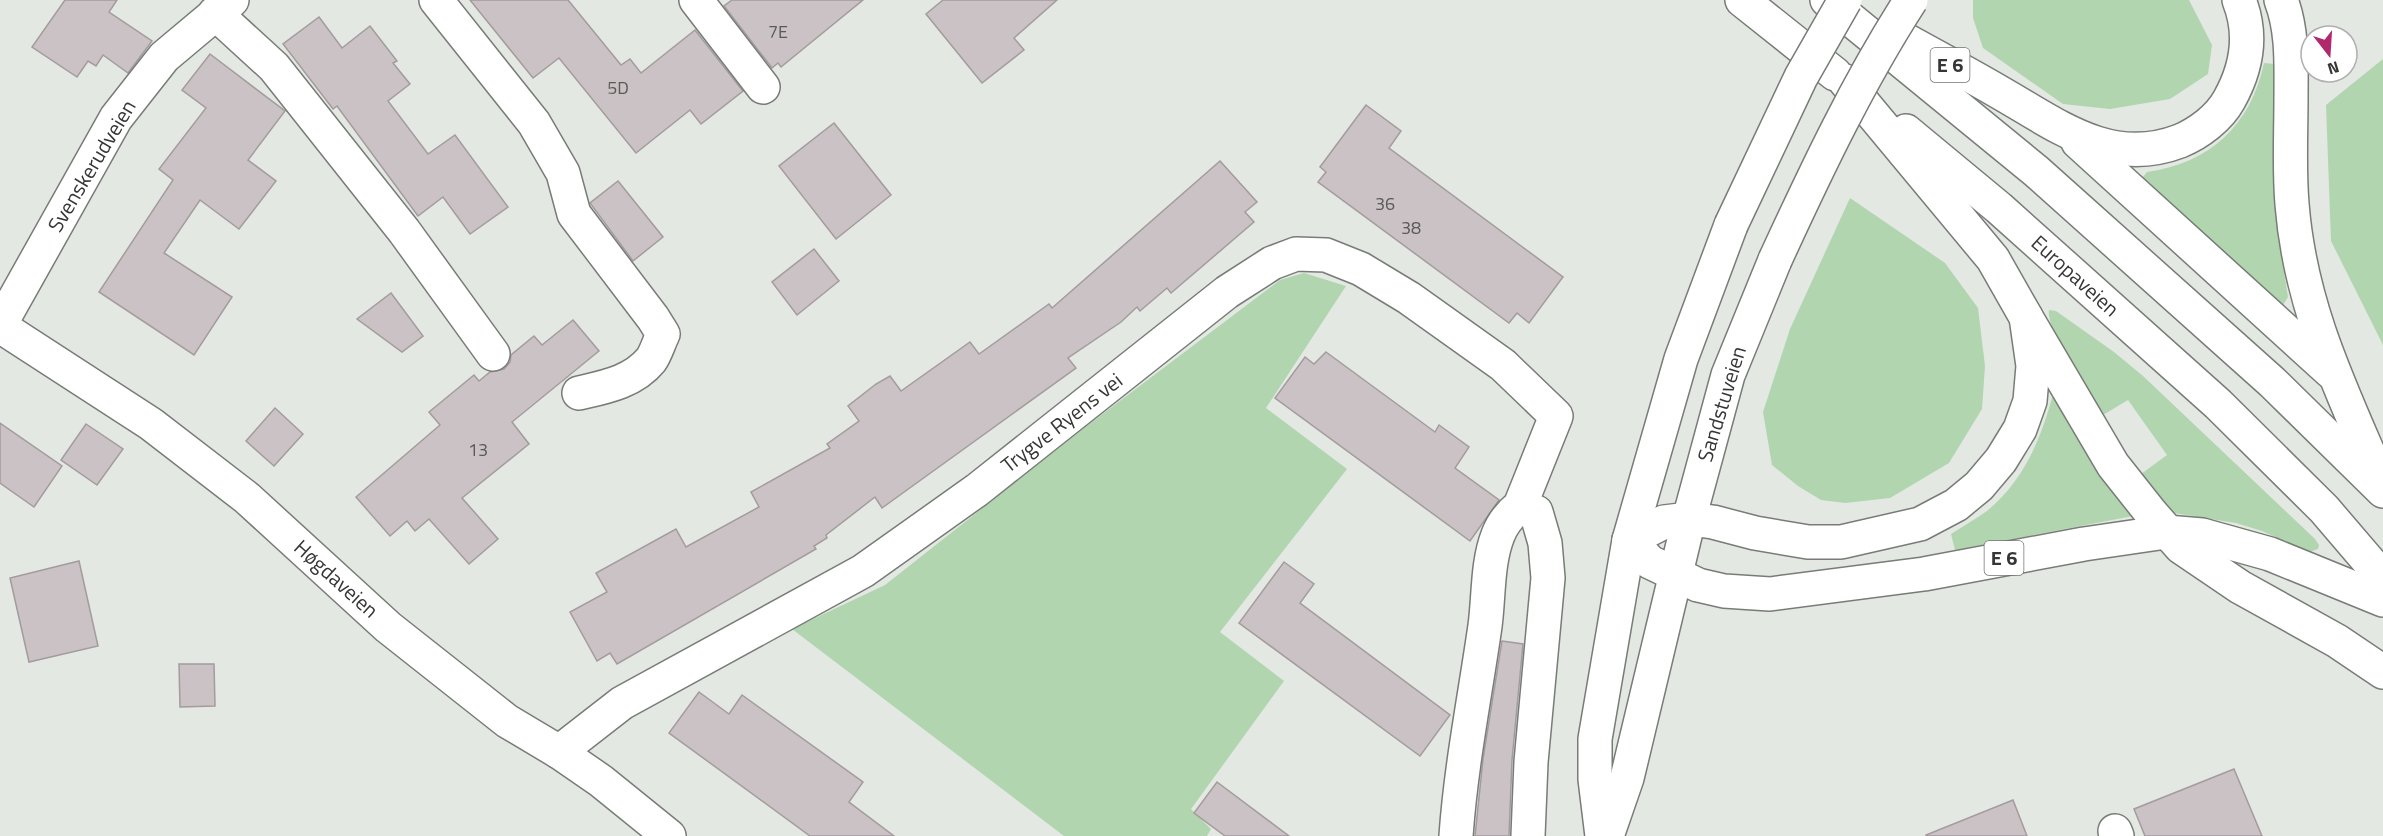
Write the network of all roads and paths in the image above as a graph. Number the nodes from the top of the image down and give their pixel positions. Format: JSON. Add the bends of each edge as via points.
{"nodes":[{"id":1,"x":436,"y":0,"type":"edge"},
{"id":2,"x":696,"y":0,"type":"edge"},
{"id":3,"x":1742,"y":0,"type":"edge"},
{"id":4,"x":1827,"y":0,"type":"edge"},
{"id":5,"x":1834,"y":0,"type":"edge"},
{"id":6,"x":1845,"y":0,"type":"edge"},
{"id":7,"x":1911,"y":0,"type":"edge"},
{"id":8,"x":2239,"y":0,"type":"edge"},
{"id":9,"x":2281,"y":0,"type":"edge"},
{"id":10,"x":224,"y":7,"type":"edge"},
{"id":11,"x":1845,"y":81,"type":"junction"},
{"id":12,"x":763,"y":87,"type":"dead end"},
{"id":13,"x":2066,"y":131,"type":"junction"},
{"id":14,"x":2026,"y":317,"type":"junction"},
{"id":15,"x":0,"y":325,"type":"edge"},
{"id":16,"x":493,"y":354,"type":"dead end"},
{"id":17,"x":2335,"y":376,"type":"junction"},
{"id":18,"x":579,"y":393,"type":"dead end"},
{"id":19,"x":2383,"y":486,"type":"edge"},
{"id":20,"x":2383,"y":491,"type":"edge"},
{"id":21,"x":1520,"y":506,"type":"junction"},
{"id":22,"x":1689,"y":519,"type":"junction"},
{"id":23,"x":2166,"y":532,"type":"junction"},
{"id":24,"x":1629,"y":540,"type":"junction"},
{"id":25,"x":1675,"y":575,"type":"junction"},
{"id":26,"x":2383,"y":578,"type":"edge"},
{"id":27,"x":2383,"y":600,"type":"edge"},
{"id":28,"x":2383,"y":672,"type":"edge"},
{"id":29,"x":559,"y":752,"type":"junction"},
{"id":30,"x":669,"y":836,"type":"edge"},
{"id":31,"x":1456,"y":836,"type":"edge"},
{"id":32,"x":1528,"y":836,"type":"edge"},
{"id":33,"x":1602,"y":836,"type":"edge"},
{"id":34,"x":1607,"y":836,"type":"edge"}],
"edges":[{"from":1,"to":18,"type":"main road","via":[[534,123],[563,173],[574,214],[663,334],[651,359],[631,377]]},
{"from":2,"to":12,"type":"main road"},
{"from":3,"to":11,"type":"main road","name":"Europaveien"},
{"from":4,"to":20,"type":"main road","number":"E 6","via":[[2044,179],[2272,382]]},
{"from":5,"to":13,"type":"main road","number":"E 6"},
{"from":6,"to":24,"type":"main road","bridge":true,"via":[[1801,77],[1731,225],[1681,359]]},
{"from":7,"to":22,"type":"main road","name":"Sandstuveien","bridge":true,"via":[[1846,112],[1775,260],[1728,375]]},
{"from":8,"to":13,"type":"main road","number":"E 6","via":[[2248,33],[2246,58],[2239,83],[2226,106],[2209,124],[2164,147],[2139,150],[2116,149]]},
{"from":9,"to":17,"type":"main road","number":"E 6","via":[[2291,60],[2296,247],[2303,282]]},
{"from":10,"to":15,"type":"main road","name":"Svenskerudveien","via":[[164,57],[116,118]]},
{"from":10,"to":16,"type":"main road","via":[[404,231]]},
{"from":11,"to":14,"type":"main road","via":[[1993,259]]},
{"from":11,"to":26,"type":"main road","name":"Europaveien","via":[[1999,208],[2218,404],[2324,509]]},
{"from":13,"to":17,"type":"main road","number":"E 6"},
{"from":14,"to":22,"type":"main road","via":[[2033,366],[2030,401],[2020,429],[2001,460],[1956,505],[1920,524],[1841,542],[1808,542]]},
{"from":14,"to":23,"type":"main road","via":[[2113,465]]},
{"from":15,"to":29,"type":"main road","name":"Høgdaveien","via":[[151,424],[247,498],[388,627],[507,721]]},
{"from":17,"to":19,"type":"main road","number":"E 6"},
{"from":21,"to":29,"type":"main road","name":"Trygve Ryens vei","via":[[1556,416],[1503,365],[1409,298],[1361,269],[1326,255],[1296,254],[1272,263],[1227,292],[977,490],[863,571],[622,703]]},
{"from":21,"to":31,"type":"main road","via":[[1508,516],[1498,535],[1490,566]]},
{"from":21,"to":32,"type":"main road","via":[[1536,512],[1545,543],[1548,578]]},
{"from":22,"to":24,"type":"main road","via":[[1664,522]]},
{"from":22,"to":25,"type":"main road","name":"Sandstuveien"},
{"from":23,"to":25,"type":"main road","number":"E 6","via":[[2084,543],[1924,574],[1770,594],[1724,591]]},
{"from":23,"to":27,"type":"main road","number":"E 6","via":[[2202,535],[2259,550]]},
{"from":23,"to":28,"type":"main road","via":[[2181,547],[2240,587],[2337,640]]},
{"from":24,"to":25,"type":"main road","number":"E 6","via":[[1650,562]]},
{"from":24,"to":33,"type":"main road","via":[[1595,739],[1594,779]]},
{"from":25,"to":34,"type":"main road","name":"Sandstuveien","via":[[1627,778]]},
{"from":29,"to":30,"type":"main road","name":"Høgdaveien"}]}
